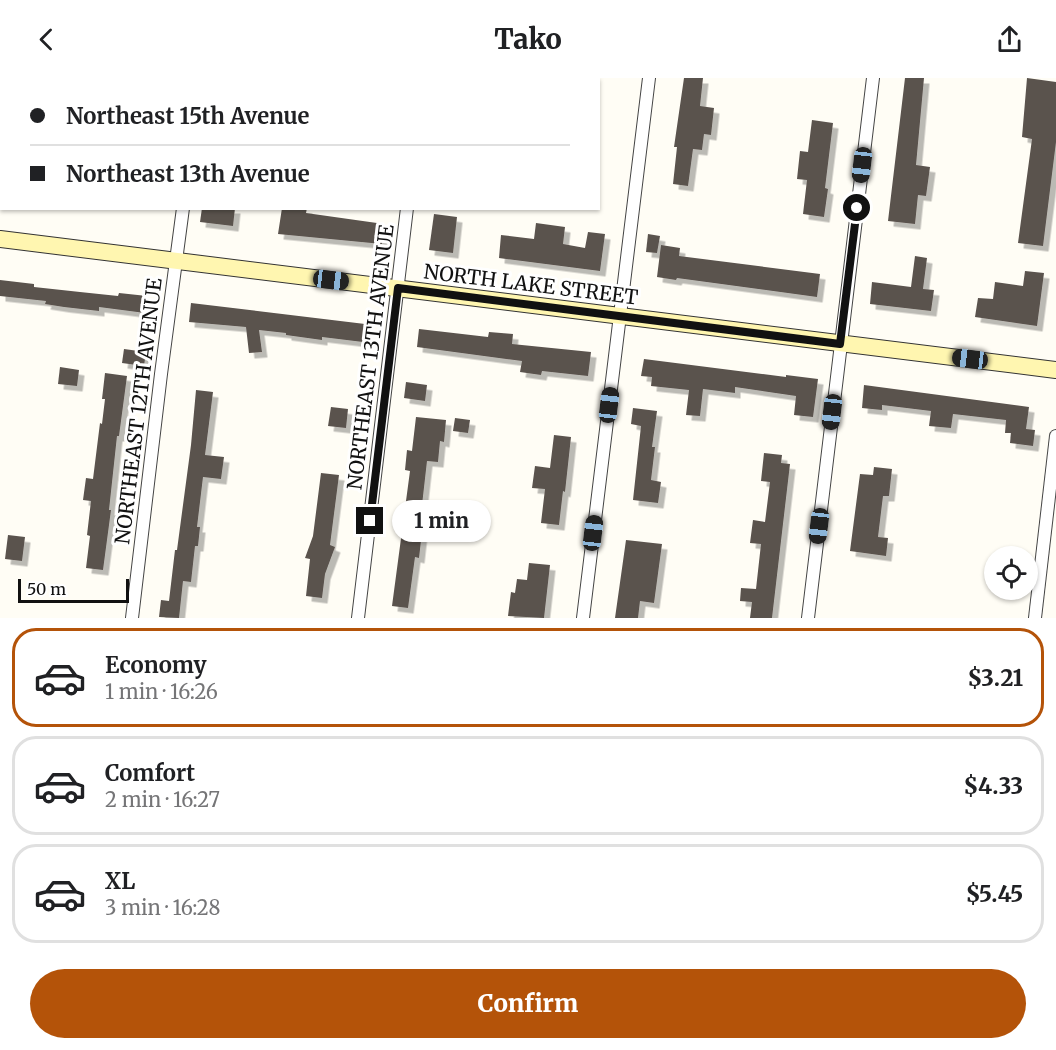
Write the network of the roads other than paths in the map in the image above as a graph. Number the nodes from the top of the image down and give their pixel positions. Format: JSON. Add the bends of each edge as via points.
{"nodes":[{"id":1,"x":648,"y":78,"type":"edge"},
{"id":2,"x":873,"y":78,"type":"edge"},
{"id":3,"x":183,"y":210,"type":"edge"},
{"id":4,"x":407,"y":210,"type":"edge"},
{"id":5,"x":0,"y":239,"type":"edge"},
{"id":6,"x":176,"y":260,"type":"junction"},
{"id":7,"x":398,"y":288,"type":"junction"},
{"id":8,"x":620,"y":315,"type":"junction"},
{"id":9,"x":840,"y":344,"type":"junction"},
{"id":10,"x":1056,"y":370,"type":"edge"},
{"id":11,"x":1056,"y":436,"type":"edge"},
{"id":12,"x":132,"y":618,"type":"edge"},
{"id":13,"x":358,"y":618,"type":"edge"},
{"id":14,"x":583,"y":618,"type":"edge"},
{"id":15,"x":808,"y":618,"type":"edge"},
{"id":16,"x":1035,"y":618,"type":"edge"}],
"edges":[{"from":1,"to":8,"type":"street"},
{"from":2,"to":9,"type":"street"},
{"from":3,"to":6,"type":"street","name":"NORTHEAST 12TH AVENUE"},
{"from":4,"to":7,"type":"street","name":"NORTHEAST 13TH AVENUE"},
{"from":5,"to":6,"type":"street","name":"NORTH LAKE STREET"},
{"from":6,"to":7,"type":"street","name":"NORTH LAKE STREET"},
{"from":6,"to":12,"type":"street","name":"NORTHEAST 12TH AVENUE"},
{"from":7,"to":8,"type":"street","name":"NORTH LAKE STREET"},
{"from":7,"to":13,"type":"street","name":"NORTHEAST 13TH AVENUE"},
{"from":8,"to":9,"type":"street","name":"NORTH LAKE STREET"},
{"from":8,"to":14,"type":"street"},
{"from":9,"to":10,"type":"street","name":"NORTH LAKE STREET"},
{"from":9,"to":15,"type":"street"},
{"from":11,"to":16,"type":"street"}]}
